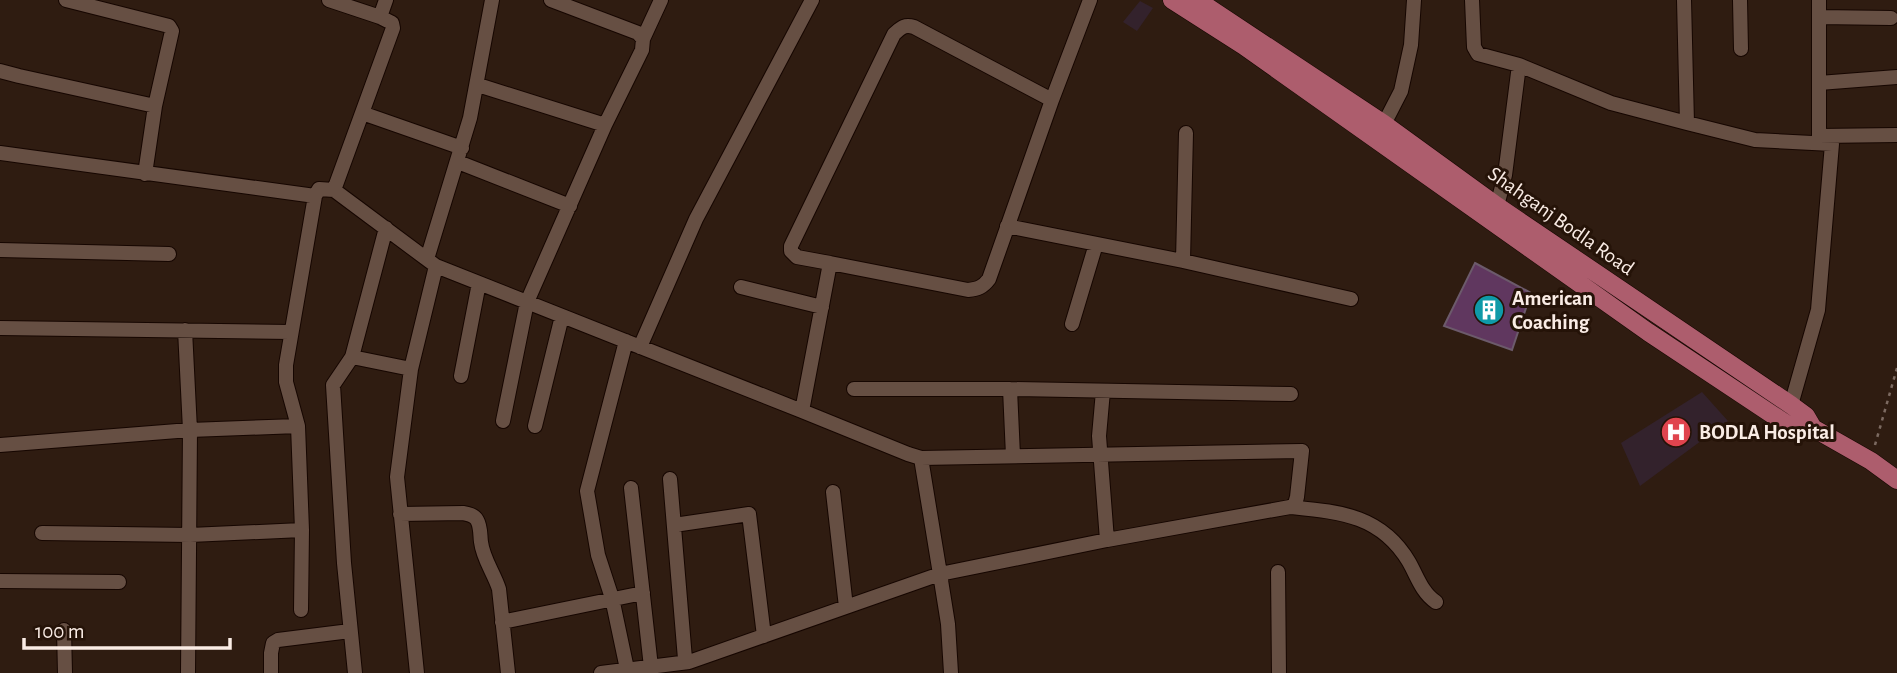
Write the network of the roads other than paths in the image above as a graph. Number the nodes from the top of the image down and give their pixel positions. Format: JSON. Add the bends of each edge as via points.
{"nodes":[{"id":1,"x":66,"y":0,"type":"edge"},
{"id":2,"x":330,"y":0,"type":"edge"},
{"id":3,"x":386,"y":0,"type":"edge"},
{"id":4,"x":492,"y":0,"type":"edge"},
{"id":5,"x":551,"y":0,"type":"edge"},
{"id":6,"x":661,"y":0,"type":"edge"},
{"id":7,"x":812,"y":0,"type":"edge"},
{"id":8,"x":1090,"y":0,"type":"edge"},
{"id":9,"x":1172,"y":0,"type":"edge"},
{"id":10,"x":1197,"y":0,"type":"edge"},
{"id":11,"x":1414,"y":0,"type":"edge"},
{"id":12,"x":1472,"y":0,"type":"edge"},
{"id":13,"x":1684,"y":0,"type":"edge"},
{"id":14,"x":1740,"y":0,"type":"edge"},
{"id":15,"x":1819,"y":0,"type":"edge"},
{"id":16,"x":380,"y":17,"type":"junction"},
{"id":17,"x":1819,"y":17,"type":"junction"},
{"id":18,"x":1891,"y":18,"type":"dead end"},
{"id":19,"x":643,"y":39,"type":"junction"},
{"id":20,"x":1741,"y":49,"type":"dead end"},
{"id":21,"x":1519,"y":65,"type":"junction"},
{"id":22,"x":0,"y":71,"type":"edge"},
{"id":23,"x":1897,"y":77,"type":"edge"},
{"id":24,"x":1819,"y":83,"type":"junction"},
{"id":25,"x":478,"y":85,"type":"junction"},
{"id":26,"x":1052,"y":100,"type":"junction"},
{"id":27,"x":155,"y":106,"type":"junction"},
{"id":28,"x":362,"y":113,"type":"junction"},
{"id":29,"x":1687,"y":123,"type":"junction"},
{"id":30,"x":1384,"y":124,"type":"junction"},
{"id":31,"x":606,"y":125,"type":"junction"},
{"id":32,"x":1186,"y":133,"type":"dead end"},
{"id":33,"x":1897,"y":135,"type":"edge"},
{"id":34,"x":1819,"y":140,"type":"junction"},
{"id":35,"x":0,"y":153,"type":"edge"},
{"id":36,"x":460,"y":155,"type":"junction"},
{"id":37,"x":145,"y":174,"type":"junction"},
{"id":38,"x":334,"y":190,"type":"junction"},
{"id":39,"x":315,"y":196,"type":"junction"},
{"id":40,"x":569,"y":205,"type":"junction"},
{"id":41,"x":1497,"y":206,"type":"junction"},
{"id":42,"x":1007,"y":226,"type":"junction"},
{"id":43,"x":386,"y":228,"type":"junction"},
{"id":44,"x":1096,"y":244,"type":"junction"},
{"id":45,"x":0,"y":250,"type":"edge"},
{"id":46,"x":169,"y":254,"type":"dead end"},
{"id":47,"x":1183,"y":261,"type":"junction"},
{"id":48,"x":431,"y":262,"type":"junction"},
{"id":49,"x":830,"y":263,"type":"junction"},
{"id":50,"x":479,"y":283,"type":"junction"},
{"id":51,"x":741,"y":287,"type":"dead end"},
{"id":52,"x":1351,"y":299,"type":"dead end"},
{"id":53,"x":527,"y":302,"type":"junction"},
{"id":54,"x":822,"y":307,"type":"junction"},
{"id":55,"x":562,"y":316,"type":"junction"},
{"id":56,"x":1072,"y":324,"type":"dead end"},
{"id":57,"x":0,"y":328,"type":"edge"},
{"id":58,"x":185,"y":330,"type":"junction"},
{"id":59,"x":290,"y":332,"type":"junction"},
{"id":60,"x":633,"y":344,"type":"junction"},
{"id":61,"x":352,"y":357,"type":"junction"},
{"id":62,"x":411,"y":369,"type":"junction"},
{"id":63,"x":461,"y":376,"type":"dead end"},
{"id":64,"x":1010,"y":389,"type":"junction"},
{"id":65,"x":854,"y":390,"type":"dead end"},
{"id":66,"x":1103,"y":391,"type":"junction"},
{"id":67,"x":1291,"y":394,"type":"dead end"},
{"id":68,"x":1791,"y":405,"type":"junction"},
{"id":69,"x":802,"y":411,"type":"junction"},
{"id":70,"x":503,"y":421,"type":"dead end"},
{"id":71,"x":298,"y":426,"type":"junction"},
{"id":72,"x":535,"y":426,"type":"dead end"},
{"id":73,"x":1813,"y":428,"type":"junction"},
{"id":74,"x":190,"y":430,"type":"junction"},
{"id":75,"x":0,"y":445,"type":"edge"},
{"id":76,"x":1100,"y":454,"type":"junction"},
{"id":77,"x":1013,"y":456,"type":"junction"},
{"id":78,"x":921,"y":458,"type":"junction"},
{"id":79,"x":670,"y":479,"type":"dead end"},
{"id":80,"x":1897,"y":480,"type":"edge"},
{"id":81,"x":631,"y":488,"type":"dead end"},
{"id":82,"x":834,"y":492,"type":"dead end"},
{"id":83,"x":1290,"y":507,"type":"junction"},
{"id":84,"x":400,"y":514,"type":"junction"},
{"id":85,"x":674,"y":526,"type":"junction"},
{"id":86,"x":302,"y":530,"type":"junction"},
{"id":87,"x":42,"y":533,"type":"dead end"},
{"id":88,"x":190,"y":535,"type":"junction"},
{"id":89,"x":1107,"y":540,"type":"junction"},
{"id":90,"x":1278,"y":572,"type":"dead end"},
{"id":91,"x":940,"y":574,"type":"junction"},
{"id":92,"x":0,"y":581,"type":"edge"},
{"id":93,"x":119,"y":582,"type":"dead end"},
{"id":94,"x":643,"y":593,"type":"junction"},
{"id":95,"x":612,"y":598,"type":"junction"},
{"id":96,"x":1436,"y":602,"type":"dead end"},
{"id":97,"x":846,"y":607,"type":"junction"},
{"id":98,"x":302,"y":610,"type":"dead end"},
{"id":99,"x":502,"y":622,"type":"junction"},
{"id":100,"x":64,"y":630,"type":"dead end"},
{"id":101,"x":350,"y":631,"type":"junction"},
{"id":102,"x":764,"y":636,"type":"junction"},
{"id":103,"x":689,"y":662,"type":"junction"},
{"id":104,"x":651,"y":667,"type":"junction"},
{"id":105,"x":627,"y":669,"type":"junction"},
{"id":106,"x":65,"y":673,"type":"edge"},
{"id":107,"x":188,"y":673,"type":"edge"},
{"id":108,"x":271,"y":673,"type":"edge"},
{"id":109,"x":355,"y":673,"type":"edge"},
{"id":110,"x":417,"y":673,"type":"edge"},
{"id":111,"x":508,"y":673,"type":"edge"},
{"id":112,"x":601,"y":673,"type":"edge"},
{"id":113,"x":951,"y":673,"type":"edge"},
{"id":114,"x":1279,"y":673,"type":"edge"}],
"edges":[{"from":1,"to":27,"type":"street","via":[[169,26],[171,35]]},
{"from":2,"to":16,"type":"street"},
{"from":3,"to":16,"type":"street"},
{"from":4,"to":25,"type":"street"},
{"from":5,"to":19,"type":"street","via":[[638,33]]},
{"from":6,"to":19,"type":"street"},
{"from":7,"to":60,"type":"street"},
{"from":8,"to":26,"type":"street"},
{"from":9,"to":73,"type":"main road","via":[[1648,332],[1794,429]]},
{"from":10,"to":30,"type":"main road","name":"Shahganj Bodla Road"},
{"from":11,"to":30,"type":"street","via":[[1401,90]]},
{"from":12,"to":21,"type":"street","via":[[1476,53]]},
{"from":13,"to":29,"type":"street"},
{"from":14,"to":20,"type":"street"},
{"from":15,"to":17,"type":"street"},
{"from":16,"to":28,"type":"street","via":[[393,23],[393,28]]},
{"from":17,"to":18,"type":"street"},
{"from":17,"to":24,"type":"street"},
{"from":19,"to":31,"type":"street"},
{"from":21,"to":29,"type":"street","via":[[1611,103]]},
{"from":21,"to":41,"type":"street"},
{"from":22,"to":27,"type":"street"},
{"from":23,"to":24,"type":"street"},
{"from":24,"to":34,"type":"street"},
{"from":25,"to":31,"type":"street"},
{"from":25,"to":36,"type":"street"},
{"from":26,"to":42,"type":"street"},
{"from":26,"to":49,"type":"street","via":[[914,27],[901,27],[791,246],[794,256]]},
{"from":27,"to":37,"type":"street"},
{"from":28,"to":36,"type":"street"},
{"from":28,"to":38,"type":"street"},
{"from":29,"to":34,"type":"street","via":[[1755,140]]},
{"from":30,"to":41,"type":"main road","name":"Shahganj Bodla Road"},
{"from":31,"to":40,"type":"street"},
{"from":32,"to":47,"type":"street"},
{"from":33,"to":34,"type":"street"},
{"from":34,"to":68,"type":"street","via":[[1832,144],[1818,310]]},
{"from":35,"to":37,"type":"street"},
{"from":36,"to":40,"type":"street"},
{"from":36,"to":48,"type":"street"},
{"from":37,"to":39,"type":"street"},
{"from":38,"to":39,"type":"street","via":[[319,189]]},
{"from":38,"to":43,"type":"street"},
{"from":39,"to":59,"type":"street"},
{"from":40,"to":53,"type":"street"},
{"from":41,"to":68,"type":"main road","name":"Shahganj Bodla Road"},
{"from":42,"to":44,"type":"street"},
{"from":42,"to":49,"type":"street","via":[[989,279],[978,289]]},
{"from":43,"to":48,"type":"street"},
{"from":43,"to":61,"type":"street"},
{"from":44,"to":47,"type":"street"},
{"from":44,"to":56,"type":"street"},
{"from":45,"to":46,"type":"street"},
{"from":47,"to":52,"type":"street"},
{"from":48,"to":50,"type":"street"},
{"from":48,"to":62,"type":"street"},
{"from":49,"to":54,"type":"street"},
{"from":50,"to":53,"type":"street"},
{"from":50,"to":63,"type":"street"},
{"from":51,"to":54,"type":"street"},
{"from":53,"to":55,"type":"street"},
{"from":53,"to":70,"type":"street"},
{"from":54,"to":69,"type":"street"},
{"from":55,"to":60,"type":"street"},
{"from":55,"to":72,"type":"street"},
{"from":57,"to":58,"type":"street"},
{"from":58,"to":59,"type":"street"},
{"from":58,"to":74,"type":"street"},
{"from":59,"to":71,"type":"street","via":[[285,373]]},
{"from":60,"to":69,"type":"street"},
{"from":60,"to":95,"type":"street","via":[[587,491],[597,555]]},
{"from":61,"to":62,"type":"street"},
{"from":61,"to":101,"type":"street","via":[[333,385]]},
{"from":62,"to":84,"type":"street","via":[[397,477]]},
{"from":64,"to":65,"type":"street"},
{"from":64,"to":66,"type":"street"},
{"from":64,"to":77,"type":"street"},
{"from":66,"to":67,"type":"street"},
{"from":66,"to":76,"type":"street"},
{"from":68,"to":73,"type":"main road","name":"Shahganj Bodla Road","via":[[1807,416]]},
{"from":69,"to":78,"type":"street"},
{"from":71,"to":74,"type":"street"},
{"from":71,"to":86,"type":"street"},
{"from":73,"to":80,"type":"main road","name":"Shahganj Bodla Road"},
{"from":74,"to":75,"type":"street"},
{"from":74,"to":88,"type":"street"},
{"from":76,"to":77,"type":"street"},
{"from":76,"to":83,"type":"street","via":[[1301,451],[1297,498]]},
{"from":76,"to":89,"type":"street"},
{"from":77,"to":78,"type":"street"},
{"from":78,"to":91,"type":"street"},
{"from":79,"to":85,"type":"street"},
{"from":81,"to":94,"type":"street"},
{"from":82,"to":97,"type":"street"},
{"from":83,"to":89,"type":"street"},
{"from":83,"to":96,"type":"street","via":[[1345,514],[1378,529],[1398,548]]},
{"from":84,"to":99,"type":"street","via":[[463,513],[476,519],[484,555],[499,589]]},
{"from":84,"to":110,"type":"street"},
{"from":85,"to":102,"type":"street","via":[[748,514]]},
{"from":85,"to":103,"type":"street","via":[[685,659]]},
{"from":86,"to":88,"type":"street"},
{"from":86,"to":98,"type":"street"},
{"from":87,"to":88,"type":"street"},
{"from":88,"to":107,"type":"street"},
{"from":89,"to":91,"type":"street"},
{"from":90,"to":114,"type":"street"},
{"from":91,"to":97,"type":"street"},
{"from":91,"to":113,"type":"street"},
{"from":92,"to":93,"type":"street"},
{"from":94,"to":95,"type":"street"},
{"from":94,"to":104,"type":"street"},
{"from":95,"to":99,"type":"street"},
{"from":95,"to":105,"type":"street"},
{"from":97,"to":102,"type":"street"},
{"from":99,"to":111,"type":"street"},
{"from":100,"to":106,"type":"street"},
{"from":101,"to":108,"type":"street","via":[[278,640],[271,653]]},
{"from":101,"to":109,"type":"street"},
{"from":102,"to":103,"type":"street"},
{"from":103,"to":104,"type":"street"},
{"from":104,"to":105,"type":"street"},
{"from":105,"to":112,"type":"street"}]}
